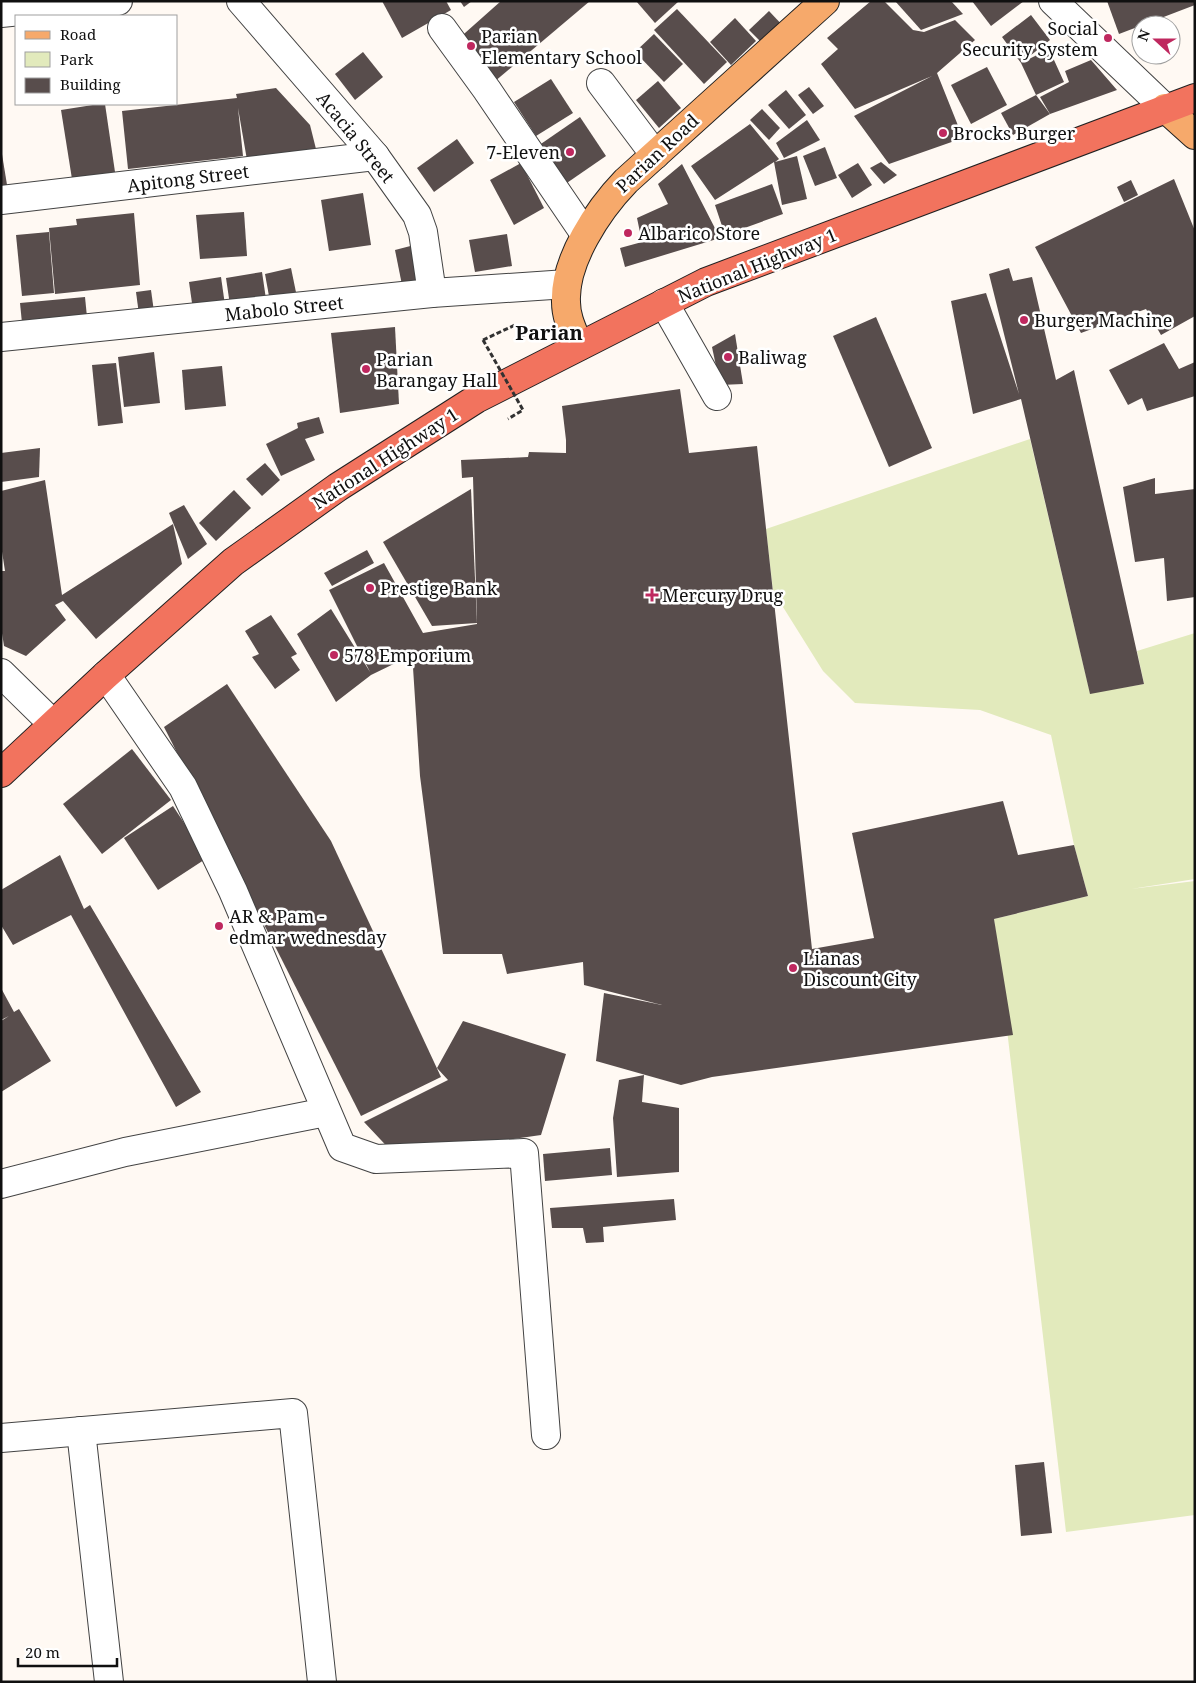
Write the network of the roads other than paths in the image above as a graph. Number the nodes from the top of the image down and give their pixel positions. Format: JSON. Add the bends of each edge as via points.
{"nodes":[{"id":1,"x":118,"y":1,"type":"edge"},
{"id":2,"x":241,"y":1,"type":"edge"},
{"id":3,"x":825,"y":1,"type":"edge"},
{"id":4,"x":1053,"y":1,"type":"edge"},
{"id":5,"x":1,"y":13,"type":"edge"},
{"id":6,"x":442,"y":28,"type":"dead end"},
{"id":7,"x":601,"y":83,"type":"dead end"},
{"id":8,"x":1195,"y":98,"type":"edge"},
{"id":9,"x":1165,"y":108,"type":"junction"},
{"id":10,"x":1195,"y":135,"type":"edge"},
{"id":11,"x":655,"y":155,"type":"junction"},
{"id":12,"x":375,"y":156,"type":"junction"},
{"id":13,"x":1,"y":200,"type":"edge"},
{"id":14,"x":585,"y":234,"type":"junction"},
{"id":15,"x":567,"y":284,"type":"junction"},
{"id":16,"x":432,"y":293,"type":"junction"},
{"id":17,"x":664,"y":303,"type":"junction"},
{"id":18,"x":1,"y":337,"type":"edge"},
{"id":19,"x":579,"y":346,"type":"junction"},
{"id":20,"x":717,"y":396,"type":"dead end"},
{"id":21,"x":1,"y":673,"type":"edge"},
{"id":22,"x":106,"y":675,"type":"junction"},
{"id":23,"x":53,"y":724,"type":"junction"},
{"id":24,"x":1,"y":773,"type":"edge"},
{"id":25,"x":326,"y":1112,"type":"junction"},
{"id":26,"x":1,"y":1184,"type":"edge"},
{"id":27,"x":81,"y":1431,"type":"junction"},
{"id":28,"x":546,"y":1435,"type":"dead end"},
{"id":29,"x":1,"y":1438,"type":"edge"},
{"id":30,"x":109,"y":1682,"type":"edge"},
{"id":31,"x":322,"y":1682,"type":"edge"}],
"edges":[{"from":1,"to":5,"type":"street"},
{"from":2,"to":12,"type":"street","name":"Acacia Street"},
{"from":3,"to":11,"type":"main road","name":"Parian Road"},
{"from":4,"to":9,"type":"street"},
{"from":6,"to":14,"type":"street"},
{"from":7,"to":11,"type":"street"},
{"from":8,"to":9,"type":"highway","name":"National Highway 1"},
{"from":9,"to":10,"type":"main road"},
{"from":9,"to":17,"type":"highway","name":"National Highway 1","via":[[706,282]]},
{"from":11,"to":14,"type":"main road","name":"Parian Road","via":[[612,195]]},
{"from":12,"to":13,"type":"street","name":"Apitong Street"},
{"from":12,"to":16,"type":"street","name":"Acacia Street","via":[[417,215],[423,232]]},
{"from":14,"to":15,"type":"main road","name":"Parian Road"},
{"from":15,"to":16,"type":"street","name":"Mabolo Street"},
{"from":15,"to":19,"type":"main road","name":"Parian Road","via":[[568,319]]},
{"from":16,"to":18,"type":"street","name":"Mabolo Street"},
{"from":17,"to":19,"type":"highway","name":"National Highway 1"},
{"from":17,"to":20,"type":"street"},
{"from":19,"to":22,"type":"highway","name":"National Highway 1","via":[[458,409],[338,487],[233,562]]},
{"from":21,"to":23,"type":"street"},
{"from":22,"to":23,"type":"highway","name":"National Highway 1"},
{"from":22,"to":25,"type":"street","via":[[182,787],[233,891]]},
{"from":23,"to":24,"type":"highway","name":"National Highway 1"},
{"from":25,"to":26,"type":"street","via":[[125,1152]]},
{"from":25,"to":28,"type":"street","via":[[342,1147],[376,1159],[524,1153]]},
{"from":27,"to":29,"type":"street"},
{"from":27,"to":30,"type":"street"},
{"from":27,"to":31,"type":"street","via":[[293,1413]]}]}
